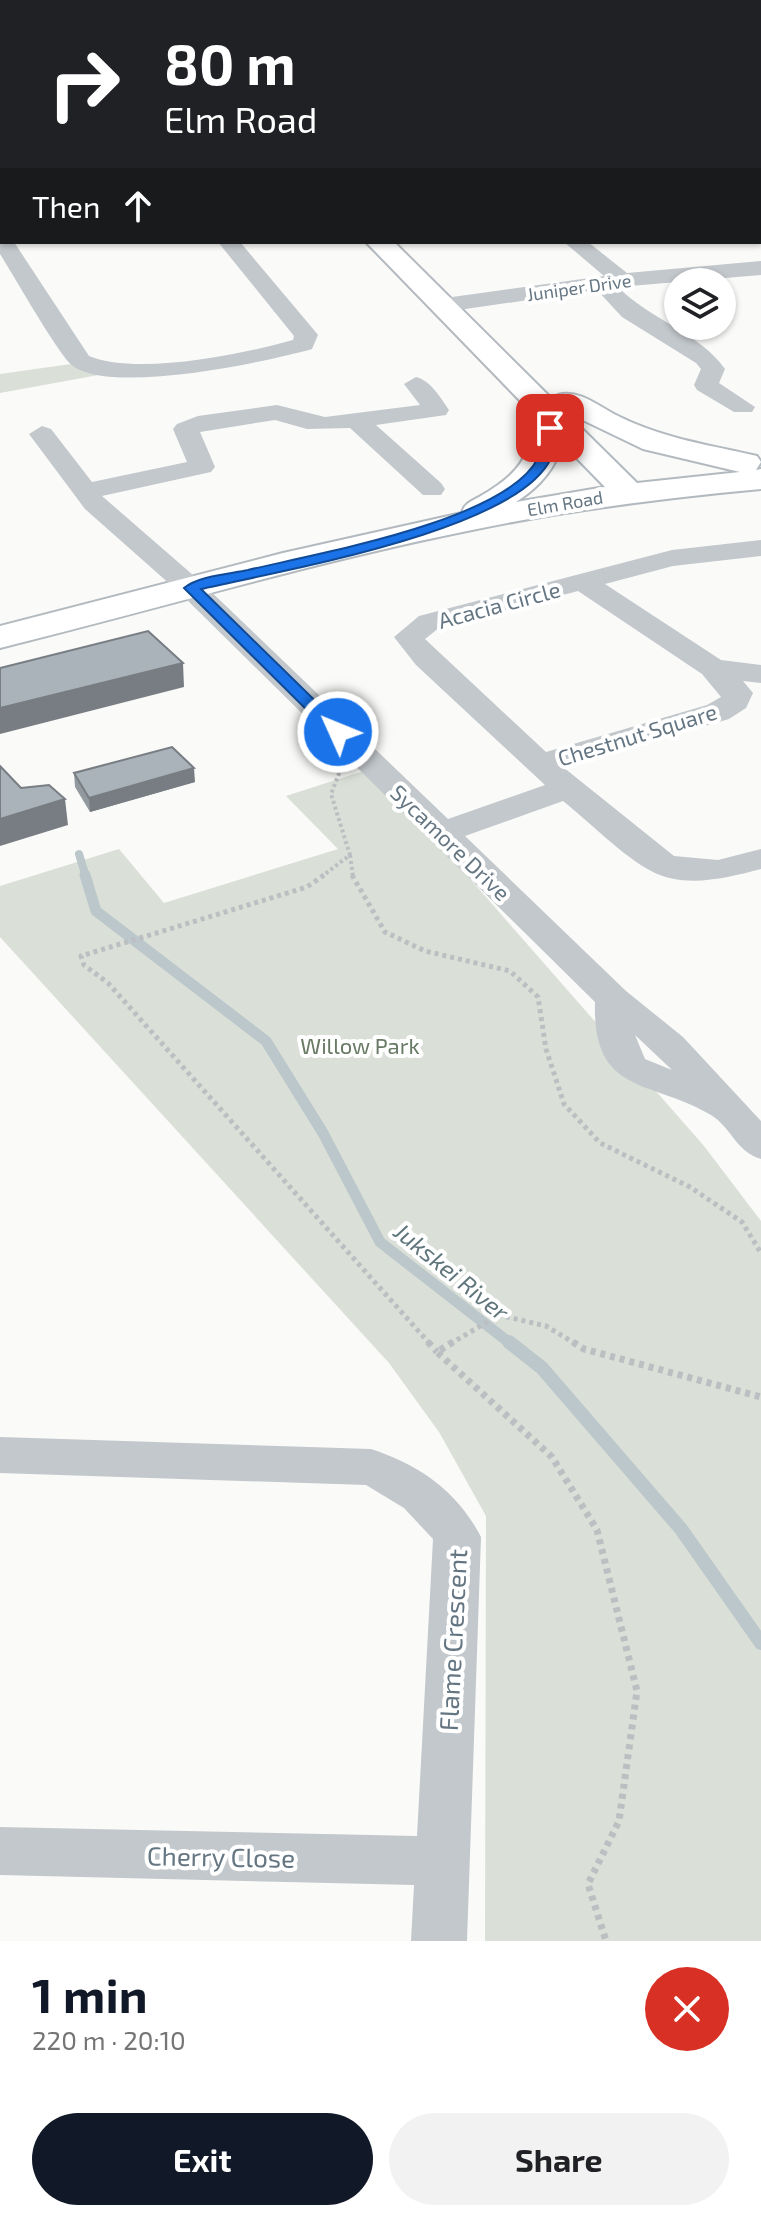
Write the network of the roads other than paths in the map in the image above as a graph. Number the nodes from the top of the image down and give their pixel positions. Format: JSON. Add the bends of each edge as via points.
{"nodes":[{"id":1,"x":5,"y":244,"type":"edge"},
{"id":2,"x":231,"y":244,"type":"edge"},
{"id":3,"x":382,"y":244,"type":"edge"},
{"id":4,"x":411,"y":244,"type":"edge"},
{"id":5,"x":577,"y":244,"type":"edge"},
{"id":6,"x":761,"y":268,"type":"edge"},
{"id":7,"x":612,"y":282,"type":"junction"},
{"id":8,"x":458,"y":304,"type":"junction"},
{"id":9,"x":416,"y":384,"type":"dead end"},
{"id":10,"x":558,"y":406,"type":"junction"},
{"id":11,"x":743,"y":407,"type":"dead end"},
{"id":12,"x":358,"y":422,"type":"junction"},
{"id":13,"x":42,"y":434,"type":"dead end"},
{"id":14,"x":761,"y":465,"type":"edge"},
{"id":15,"x":761,"y":479,"type":"edge"},
{"id":16,"x":432,"y":489,"type":"dead end"},
{"id":17,"x":644,"y":489,"type":"junction"},
{"id":18,"x":84,"y":492,"type":"junction"},
{"id":19,"x":442,"y":526,"type":"junction"},
{"id":20,"x":761,"y":548,"type":"edge"},
{"id":21,"x":165,"y":564,"type":"junction"},
{"id":22,"x":237,"y":577,"type":"junction"},
{"id":23,"x":583,"y":582,"type":"junction"},
{"id":24,"x":191,"y":588,"type":"junction"},
{"id":25,"x":134,"y":602,"type":"junction"},
{"id":26,"x":0,"y":637,"type":"edge"},
{"id":27,"x":713,"y":668,"type":"junction"},
{"id":28,"x":761,"y":674,"type":"edge"},
{"id":29,"x":541,"y":763,"type":"junction"},
{"id":30,"x":567,"y":788,"type":"junction"},
{"id":31,"x":441,"y":833,"type":"junction"},
{"id":32,"x":761,"y":859,"type":"edge"},
{"id":33,"x":761,"y":1146,"type":"edge"},
{"id":34,"x":0,"y":1455,"type":"edge"},
{"id":35,"x":0,"y":1851,"type":"edge"},
{"id":36,"x":442,"y":1861,"type":"junction"},
{"id":37,"x":439,"y":1941,"type":"edge"}],
"edges":[{"from":1,"to":2,"type":"street","via":[[80,361],[116,371],[304,344],[306,335]]},
{"from":3,"to":8,"type":"street"},
{"from":4,"to":8,"type":"street"},
{"from":5,"to":7,"type":"street"},
{"from":6,"to":7,"type":"street","name":"Juniper Drive"},
{"from":7,"to":8,"type":"street","name":"Juniper Drive"},
{"from":7,"to":11,"type":"street","via":[[630,312],[704,358],[713,369],[706,385]]},
{"from":8,"to":10,"type":"street"},
{"from":9,"to":12,"type":"street","via":[[437,410]]},
{"from":10,"to":14,"type":"street","via":[[642,441]]},
{"from":10,"to":17,"type":"street"},
{"from":10,"to":19,"type":"street","via":[[545,457],[534,472],[502,498]]},
{"from":12,"to":16,"type":"street"},
{"from":12,"to":18,"type":"street","via":[[315,424],[277,412],[191,425],[187,435],[202,467]]},
{"from":13,"to":18,"type":"street","name":"Sycamore Drive"},
{"from":15,"to":17,"type":"street","name":"Elm Road"},
{"from":17,"to":19,"type":"street","name":"Elm Road"},
{"from":18,"to":21,"type":"street","name":"Sycamore Drive"},
{"from":19,"to":22,"type":"street","name":"Elm Road"},
{"from":20,"to":23,"type":"street","name":"Acacia Circle","via":[[693,554]]},
{"from":21,"to":22,"type":"street"},
{"from":21,"to":24,"type":"street","name":"Sycamore Drive"},
{"from":21,"to":25,"type":"street","via":[[151,588]]},
{"from":22,"to":24,"type":"street","name":"Elm Road"},
{"from":23,"to":27,"type":"street","name":"Chestnut Square"},
{"from":23,"to":29,"type":"street","name":"Acacia Circle","via":[[429,622],[409,637],[426,659]]},
{"from":24,"to":25,"type":"street","name":"Elm Road"},
{"from":24,"to":31,"type":"street","name":"Sycamore Drive"},
{"from":25,"to":26,"type":"street","name":"Elm Road"},
{"from":27,"to":28,"type":"street","name":"Chestnut Square"},
{"from":27,"to":29,"type":"street","name":"Chestnut Square","via":[[738,693],[735,702],[718,712]]},
{"from":29,"to":30,"type":"street","name":"Acacia Circle"},
{"from":30,"to":31,"type":"street"},
{"from":30,"to":32,"type":"street","name":"Acacia Circle","via":[[663,864],[718,870]]},
{"from":31,"to":33,"type":"street","name":"Sycamore Drive","via":[[613,999],[612,1020],[632,1068],[725,1106]]},
{"from":34,"to":36,"type":"street","name":"Flame Crescent","via":[[371,1467],[401,1479],[442,1512],[457,1537]]},
{"from":35,"to":36,"type":"street","name":"Cherry Close"},
{"from":36,"to":37,"type":"street","name":"Flame Crescent"}]}
